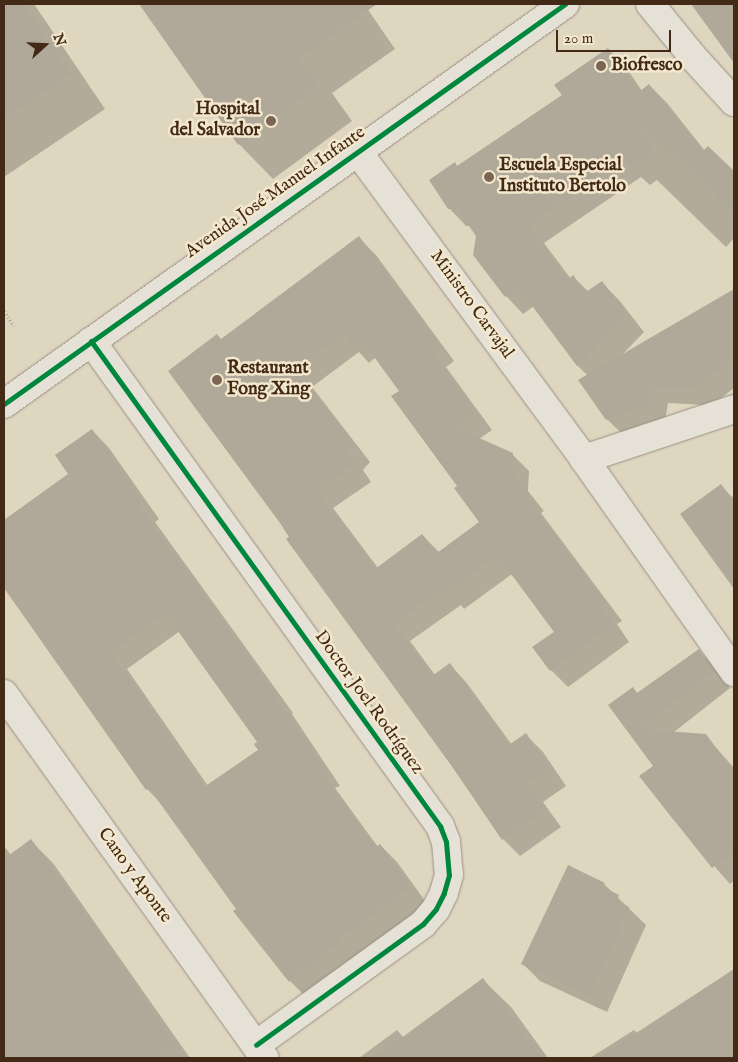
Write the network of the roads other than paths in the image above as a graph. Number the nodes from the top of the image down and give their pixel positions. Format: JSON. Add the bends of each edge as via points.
{"nodes":[{"id":1,"x":564,"y":4,"type":"edge"},
{"id":2,"x":650,"y":4,"type":"edge"},
{"id":3,"x":734,"y":102,"type":"edge"},
{"id":4,"x":358,"y":152,"type":"junction"},
{"id":5,"x":91,"y":341,"type":"junction"},
{"id":6,"x":4,"y":404,"type":"edge"},
{"id":7,"x":734,"y":409,"type":"edge"},
{"id":8,"x":584,"y":459,"type":"junction"},
{"id":9,"x":734,"y":672,"type":"edge"},
{"id":10,"x":4,"y":694,"type":"edge"},
{"id":11,"x":260,"y":1051,"type":"edge"}],
"edges":[{"from":1,"to":4,"type":"street","name":"Avenida José Manuel Infante"},
{"from":2,"to":3,"type":"street"},
{"from":4,"to":5,"type":"street","name":"Avenida José Manuel Infante"},
{"from":4,"to":8,"type":"street","name":"Ministro Carvajal"},
{"from":5,"to":6,"type":"street","name":"Avenida José Manuel Infante"},
{"from":5,"to":11,"type":"street","name":"Doctor Joel Rodríguez","via":[[440,826],[446,842],[449,875],[444,893],[423,924]]},
{"from":7,"to":8,"type":"street"},
{"from":8,"to":9,"type":"street","name":"Ministro Carvajal"},
{"from":10,"to":11,"type":"street","name":"Cano y Aponte"}]}
